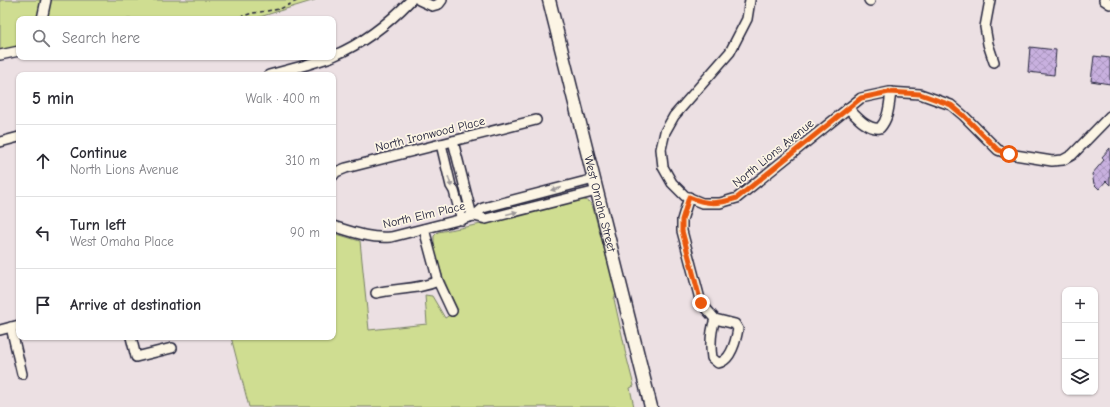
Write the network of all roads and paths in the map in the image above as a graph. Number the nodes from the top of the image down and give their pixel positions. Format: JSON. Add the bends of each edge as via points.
{"nodes":[{"id":1,"x":46,"y":0,"type":"edge"},
{"id":2,"x":299,"y":0,"type":"edge"},
{"id":3,"x":411,"y":0,"type":"edge"},
{"id":4,"x":419,"y":0,"type":"edge"},
{"id":5,"x":442,"y":0,"type":"edge"},
{"id":6,"x":549,"y":0,"type":"edge"},
{"id":7,"x":750,"y":0,"type":"edge"},
{"id":8,"x":990,"y":0,"type":"edge"},
{"id":9,"x":1104,"y":0,"type":"edge"},
{"id":10,"x":1110,"y":4,"type":"edge"},
{"id":11,"x":43,"y":16,"type":"edge"},
{"id":12,"x":242,"y":16,"type":"edge"},
{"id":13,"x":16,"y":52,"type":"edge"},
{"id":14,"x":0,"y":55,"type":"edge"},
{"id":15,"x":336,"y":55,"type":"edge"},
{"id":16,"x":323,"y":60,"type":"edge"},
{"id":17,"x":994,"y":62,"type":"dead end"},
{"id":18,"x":281,"y":72,"type":"edge"},
{"id":19,"x":891,"y":92,"type":"junction"},
{"id":20,"x":848,"y":108,"type":"junction"},
{"id":21,"x":1110,"y":116,"type":"edge"},
{"id":22,"x":536,"y":120,"type":"dead end"},
{"id":23,"x":16,"y":138,"type":"edge"},
{"id":24,"x":453,"y":141,"type":"junction"},
{"id":25,"x":0,"y":142,"type":"edge"},
{"id":26,"x":440,"y":144,"type":"junction"},
{"id":27,"x":336,"y":172,"type":"edge"},
{"id":28,"x":594,"y":179,"type":"junction"},
{"id":29,"x":597,"y":192,"type":"junction"},
{"id":30,"x":687,"y":196,"type":"junction"},
{"id":31,"x":473,"y":216,"type":"junction"},
{"id":32,"x":462,"y":220,"type":"junction"},
{"id":33,"x":336,"y":227,"type":"edge"},
{"id":34,"x":424,"y":229,"type":"junction"},
{"id":35,"x":438,"y":281,"type":"junction"},
{"id":36,"x":376,"y":293,"type":"dead end"},
{"id":37,"x":452,"y":311,"type":"dead end"},
{"id":38,"x":715,"y":319,"type":"junction"},
{"id":39,"x":15,"y":326,"type":"edge"},
{"id":40,"x":0,"y":330,"type":"edge"},
{"id":41,"x":17,"y":340,"type":"edge"},
{"id":42,"x":132,"y":340,"type":"edge"},
{"id":43,"x":172,"y":348,"type":"dead end"},
{"id":44,"x":22,"y":374,"type":"dead end"},
{"id":45,"x":651,"y":407,"type":"edge"}],
"edges":[{"from":1,"to":11,"type":"street"},
{"from":2,"to":12,"type":"path","via":[[280,9]]},
{"from":3,"to":15,"type":"street","via":[[371,36]]},
{"from":4,"to":5,"type":"street","via":[[432,6]]},
{"from":6,"to":28,"type":"main road","name":"West Omaha Street"},
{"from":7,"to":30,"type":"street","via":[[747,19],[730,52],[674,116],[665,132],[661,149],[663,167],[672,184]]},
{"from":8,"to":17,"type":"street","via":[[985,27]]},
{"from":9,"to":10,"type":"street"},
{"from":13,"to":14,"type":"street"},
{"from":16,"to":18,"type":"street"},
{"from":19,"to":20,"type":"street","name":"North Lions Avenue","via":[[861,98]]},
{"from":19,"to":20,"type":"street","via":[[889,111],[880,128],[866,125]]},
{"from":19,"to":21,"type":"street","name":"North Lions Avenue","via":[[920,94],[951,105],[998,150],[1052,161],[1063,160],[1072,155]]},
{"from":20,"to":30,"type":"street","name":"North Lions Avenue","via":[[737,198],[720,203],[702,203]]},
{"from":22,"to":24,"type":"street","name":"North Ironwood Place"},
{"from":23,"to":25,"type":"street"},
{"from":24,"to":26,"type":"street","name":"North Ironwood Place"},
{"from":24,"to":31,"type":"street"},
{"from":26,"to":27,"type":"street","name":"North Ironwood Place"},
{"from":26,"to":32,"type":"street","one_way":true},
{"from":28,"to":29,"type":"main road","name":"West Omaha Street"},
{"from":28,"to":31,"type":"street","name":"North Elm Place","one_way":true,"via":[[483,208]]},
{"from":31,"to":29,"type":"street","name":"North Elm Place","one_way":true,"via":[[486,219]]},
{"from":29,"to":45,"type":"main road","name":"West Omaha Street"},
{"from":30,"to":38,"type":"street","via":[[682,231],[701,303]]},
{"from":31,"to":32,"type":"street","name":"North Elm Place"},
{"from":32,"to":34,"type":"street","name":"North Elm Place"},
{"from":33,"to":34,"type":"street","name":"North Elm Place","via":[[380,238]]},
{"from":34,"to":35,"type":"street"},
{"from":35,"to":36,"type":"street","via":[[417,288]]},
{"from":35,"to":37,"type":"street"},
{"from":38,"to":38,"type":"street","via":[[735,324],[738,328],[729,356],[725,361],[718,363],[712,358],[711,351],[712,326]]},
{"from":39,"to":40,"type":"street"},
{"from":41,"to":44,"type":"street"},
{"from":42,"to":43,"type":"street","via":[[136,357]]}]}
